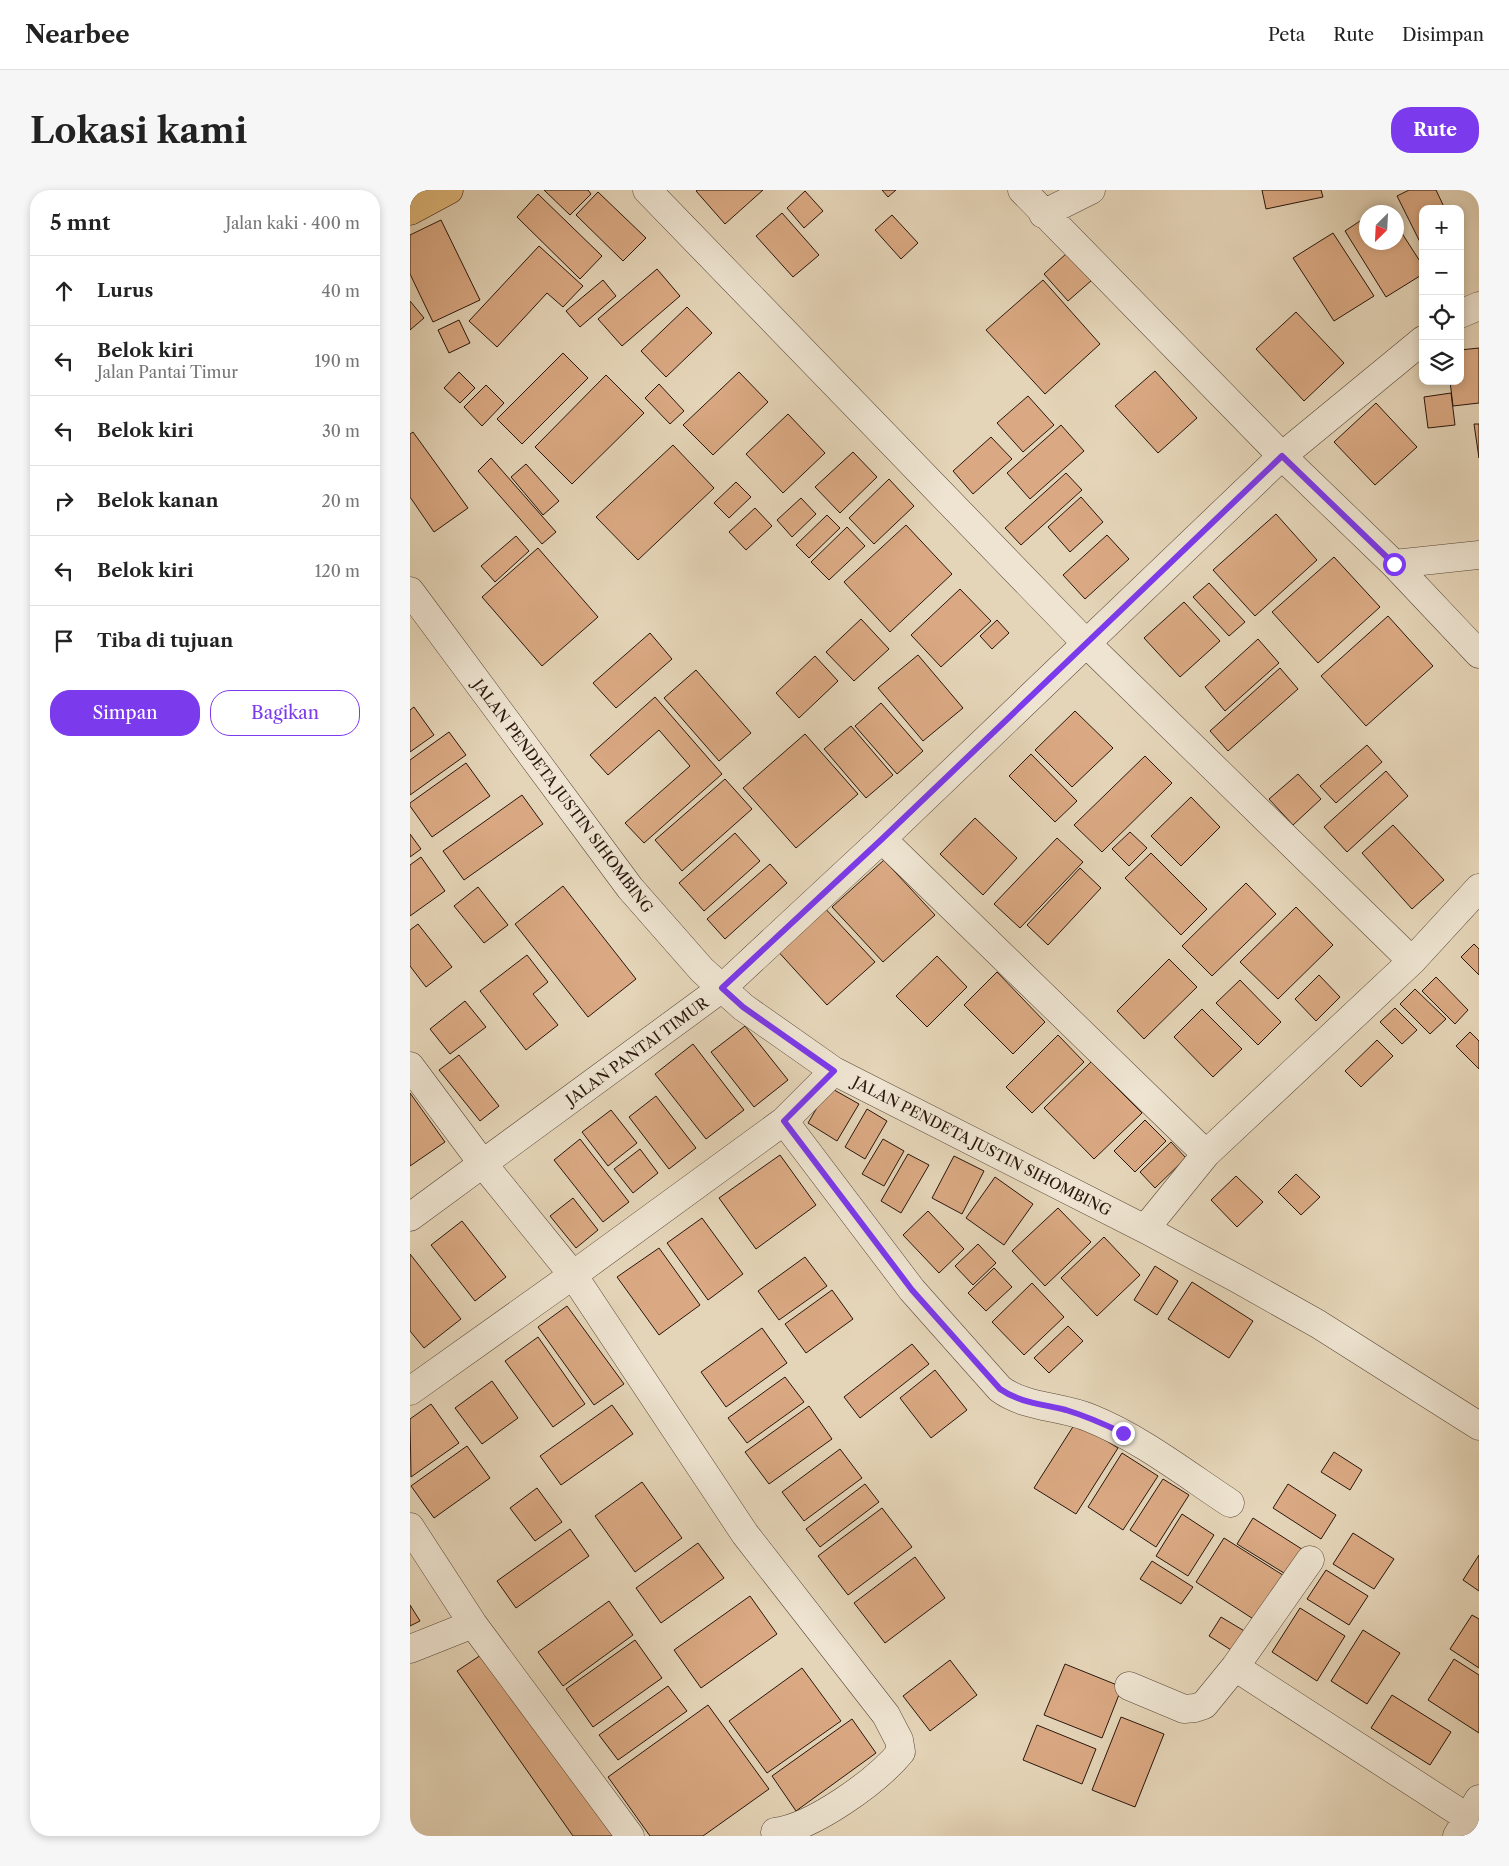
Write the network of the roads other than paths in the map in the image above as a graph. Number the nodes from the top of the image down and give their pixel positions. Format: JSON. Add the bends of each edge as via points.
{"nodes":[{"id":1,"x":449,"y":190,"type":"edge"},
{"id":2,"x":647,"y":190,"type":"edge"},
{"id":3,"x":1022,"y":190,"type":"edge"},
{"id":4,"x":1091,"y":190,"type":"edge"},
{"id":5,"x":410,"y":211,"type":"edge"},
{"id":6,"x":1044,"y":214,"type":"junction"},
{"id":7,"x":1479,"y":306,"type":"edge"},
{"id":8,"x":1464,"y":312,"type":"edge"},
{"id":9,"x":1419,"y":343,"type":"edge"},
{"id":10,"x":1282,"y":456,"type":"junction"},
{"id":11,"x":1479,"y":555,"type":"edge"},
{"id":12,"x":1394,"y":564,"type":"junction"},
{"id":13,"x":410,"y":591,"type":"edge"},
{"id":14,"x":1086,"y":643,"type":"junction"},
{"id":15,"x":1479,"y":654,"type":"edge"},
{"id":16,"x":882,"y":839,"type":"junction"},
{"id":17,"x":1479,"y":888,"type":"edge"},
{"id":18,"x":1412,"y":961,"type":"junction"},
{"id":19,"x":722,"y":988,"type":"junction"},
{"id":20,"x":410,"y":1066,"type":"edge"},
{"id":21,"x":834,"y":1071,"type":"junction"},
{"id":22,"x":784,"y":1121,"type":"junction"},
{"id":23,"x":1206,"y":1154,"type":"junction"},
{"id":24,"x":483,"y":1164,"type":"junction"},
{"id":25,"x":410,"y":1217,"type":"edge"},
{"id":26,"x":1145,"y":1229,"type":"junction"},
{"id":27,"x":573,"y":1275,"type":"junction"},
{"id":28,"x":410,"y":1391,"type":"edge"},
{"id":29,"x":1479,"y":1426,"type":"edge"},
{"id":30,"x":1230,"y":1504,"type":"dead end"},
{"id":31,"x":410,"y":1527,"type":"edge"},
{"id":32,"x":1310,"y":1560,"type":"dead end"},
{"id":33,"x":474,"y":1624,"type":"junction"},
{"id":34,"x":410,"y":1649,"type":"edge"},
{"id":35,"x":1235,"y":1667,"type":"junction"},
{"id":36,"x":1128,"y":1686,"type":"dead end"},
{"id":37,"x":1471,"y":1819,"type":"edge"},
{"id":38,"x":775,"y":1832,"type":"dead end"},
{"id":39,"x":630,"y":1836,"type":"edge"}],
"edges":[{"from":1,"to":5,"type":"main road"},
{"from":2,"to":14,"type":"street"},
{"from":3,"to":6,"type":"street"},
{"from":4,"to":6,"type":"street"},
{"from":6,"to":10,"type":"street"},
{"from":7,"to":8,"type":"street"},
{"from":9,"to":10,"type":"street","name":"JALAN PANTAI TIMUR"},
{"from":10,"to":12,"type":"street"},
{"from":10,"to":14,"type":"street","name":"JALAN PANTAI TIMUR"},
{"from":11,"to":12,"type":"street"},
{"from":12,"to":15,"type":"street"},
{"from":13,"to":19,"type":"street","name":"JALAN PENDETA JUSTIN SIHOMBING","via":[[630,888],[702,970]]},
{"from":14,"to":16,"type":"street","name":"JALAN PANTAI TIMUR"},
{"from":14,"to":18,"type":"street"},
{"from":16,"to":19,"type":"street","name":"JALAN PANTAI TIMUR"},
{"from":16,"to":23,"type":"street"},
{"from":17,"to":18,"type":"street"},
{"from":18,"to":23,"type":"street"},
{"from":19,"to":21,"type":"street","name":"JALAN PENDETA JUSTIN SIHOMBING","via":[[743,1007]]},
{"from":19,"to":24,"type":"street","name":"JALAN PANTAI TIMUR"},
{"from":20,"to":24,"type":"street"},
{"from":21,"to":22,"type":"street"},
{"from":21,"to":26,"type":"street","name":"JALAN PENDETA JUSTIN SIHOMBING"},
{"from":22,"to":27,"type":"street"},
{"from":22,"to":30,"type":"street","via":[[912,1290],[1000,1389],[1019,1400],[1090,1418],[1123,1433]]},
{"from":23,"to":26,"type":"street"},
{"from":24,"to":25,"type":"street","name":"JALAN PANTAI TIMUR"},
{"from":24,"to":27,"type":"street"},
{"from":26,"to":29,"type":"street","name":"JALAN PENDETA JUSTIN SIHOMBING","via":[[1318,1324]]},
{"from":27,"to":28,"type":"street"},
{"from":27,"to":38,"type":"street","via":[[746,1534],[886,1715],[899,1740],[901,1752],[893,1762],[840,1805],[788,1830]]},
{"from":31,"to":33,"type":"street"},
{"from":32,"to":35,"type":"street"},
{"from":33,"to":34,"type":"street"},
{"from":33,"to":39,"type":"street"},
{"from":35,"to":36,"type":"street","via":[[1204,1705],[1195,1708],[1184,1709]]},
{"from":35,"to":37,"type":"street"}]}
